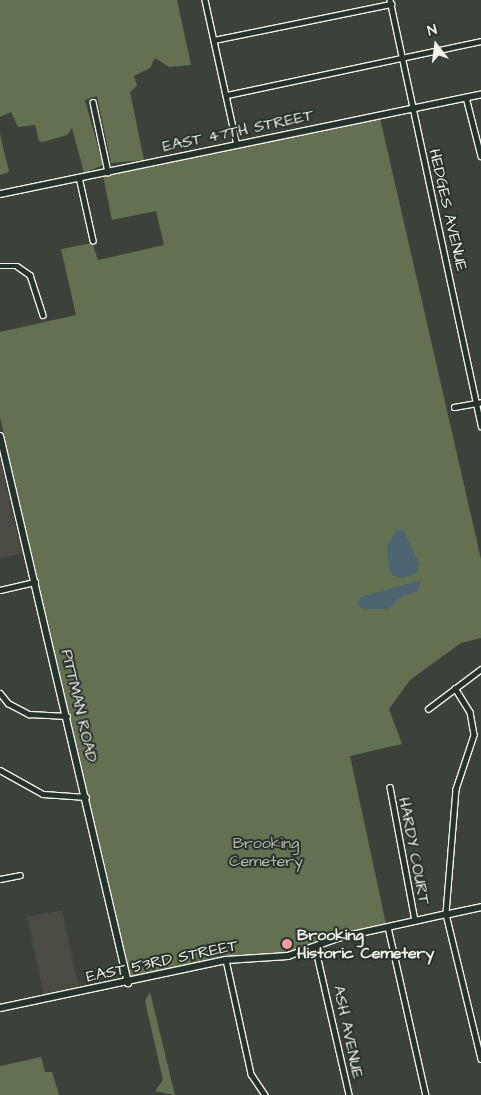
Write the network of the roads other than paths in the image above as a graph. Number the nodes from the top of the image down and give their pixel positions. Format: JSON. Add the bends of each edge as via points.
{"nodes":[{"id":1,"x":205,"y":0,"type":"edge"},
{"id":2,"x":390,"y":2,"type":"edge"},
{"id":3,"x":214,"y":40,"type":"junction"},
{"id":4,"x":481,"y":42,"type":"edge"},
{"id":5,"x":403,"y":59,"type":"junction"},
{"id":6,"x":481,"y":94,"type":"edge"},
{"id":7,"x":227,"y":95,"type":"junction"},
{"id":8,"x":466,"y":97,"type":"junction"},
{"id":9,"x":93,"y":102,"type":"dead end"},
{"id":10,"x":412,"y":108,"type":"junction"},
{"id":11,"x":237,"y":144,"type":"junction"},
{"id":12,"x":481,"y":156,"type":"edge"},
{"id":13,"x":108,"y":172,"type":"junction"},
{"id":14,"x":79,"y":177,"type":"junction"},
{"id":15,"x":0,"y":194,"type":"edge"},
{"id":16,"x":93,"y":240,"type":"dead end"},
{"id":17,"x":0,"y":266,"type":"edge"},
{"id":18,"x":43,"y":315,"type":"dead end"},
{"id":19,"x":478,"y":402,"type":"edge"},
{"id":20,"x":454,"y":407,"type":"dead end"},
{"id":21,"x":481,"y":426,"type":"edge"},
{"id":22,"x":0,"y":436,"type":"edge"},
{"id":23,"x":36,"y":582,"type":"junction"},
{"id":24,"x":0,"y":590,"type":"edge"},
{"id":25,"x":481,"y":669,"type":"edge"},
{"id":26,"x":455,"y":688,"type":"junction"},
{"id":27,"x":0,"y":693,"type":"edge"},
{"id":28,"x":428,"y":709,"type":"dead end"},
{"id":29,"x":67,"y":716,"type":"junction"},
{"id":30,"x":0,"y":770,"type":"edge"},
{"id":31,"x":390,"y":787,"type":"dead end"},
{"id":32,"x":86,"y":796,"type":"junction"},
{"id":33,"x":20,"y":875,"type":"dead end"},
{"id":34,"x":0,"y":880,"type":"edge"},
{"id":35,"x":481,"y":907,"type":"edge"},
{"id":36,"x":447,"y":914,"type":"junction"},
{"id":37,"x":415,"y":921,"type":"junction"},
{"id":38,"x":388,"y":927,"type":"junction"},
{"id":39,"x":315,"y":946,"type":"junction"},
{"id":40,"x":226,"y":960,"type":"junction"},
{"id":41,"x":128,"y":983,"type":"junction"},
{"id":42,"x":0,"y":1008,"type":"edge"},
{"id":43,"x":481,"y":1059,"type":"edge"},
{"id":44,"x":265,"y":1095,"type":"edge"},
{"id":45,"x":349,"y":1095,"type":"edge"},
{"id":46,"x":426,"y":1095,"type":"edge"}],
"edges":[{"from":1,"to":3,"type":"street"},
{"from":2,"to":3,"type":"street"},
{"from":2,"to":5,"type":"street","name":"HEDGES AVENUE"},
{"from":3,"to":7,"type":"street"},
{"from":4,"to":5,"type":"street"},
{"from":5,"to":7,"type":"street"},
{"from":5,"to":10,"type":"street","name":"HEDGES AVENUE"},
{"from":6,"to":8,"type":"street","name":"EAST 47TH STREET"},
{"from":7,"to":11,"type":"street"},
{"from":8,"to":10,"type":"street","name":"EAST 47TH STREET"},
{"from":8,"to":12,"type":"street"},
{"from":9,"to":13,"type":"street"},
{"from":10,"to":11,"type":"street","name":"EAST 47TH STREET"},
{"from":10,"to":19,"type":"street","name":"HEDGES AVENUE"},
{"from":11,"to":13,"type":"street","name":"EAST 47TH STREET"},
{"from":13,"to":14,"type":"street","name":"EAST 47TH STREET"},
{"from":14,"to":15,"type":"street","name":"EAST 47TH STREET"},
{"from":14,"to":16,"type":"street"},
{"from":17,"to":18,"type":"street","via":[[17,266],[30,275]]},
{"from":19,"to":20,"type":"street"},
{"from":19,"to":21,"type":"street","name":"HEDGES AVENUE"},
{"from":22,"to":23,"type":"street","name":"PITTMAN ROAD"},
{"from":23,"to":24,"type":"street"},
{"from":23,"to":29,"type":"street","name":"PITTMAN ROAD"},
{"from":25,"to":26,"type":"street"},
{"from":26,"to":28,"type":"street"},
{"from":26,"to":36,"type":"street","via":[[470,712],[474,735],[456,789]]},
{"from":27,"to":29,"type":"street","via":[[8,703],[29,714]]},
{"from":29,"to":32,"type":"street","name":"PITTMAN ROAD"},
{"from":30,"to":32,"type":"street","via":[[43,794]]},
{"from":31,"to":37,"type":"street","name":"HARDY COURT"},
{"from":32,"to":41,"type":"street","name":"PITTMAN ROAD"},
{"from":33,"to":34,"type":"street"},
{"from":35,"to":36,"type":"street","name":"EAST 53RD STREET"},
{"from":36,"to":37,"type":"street","name":"EAST 53RD STREET"},
{"from":36,"to":43,"type":"street"},
{"from":37,"to":38,"type":"street","name":"EAST 53RD STREET"},
{"from":38,"to":39,"type":"street","name":"EAST 53RD STREET"},
{"from":38,"to":46,"type":"street"},
{"from":39,"to":40,"type":"street","name":"EAST 53RD STREET","via":[[288,956]]},
{"from":39,"to":45,"type":"street","name":"ASH AVENUE"},
{"from":40,"to":41,"type":"street","name":"EAST 53RD STREET"},
{"from":40,"to":44,"type":"street","via":[[250,1074]]},
{"from":41,"to":42,"type":"street","name":"EAST 53RD STREET"}]}
